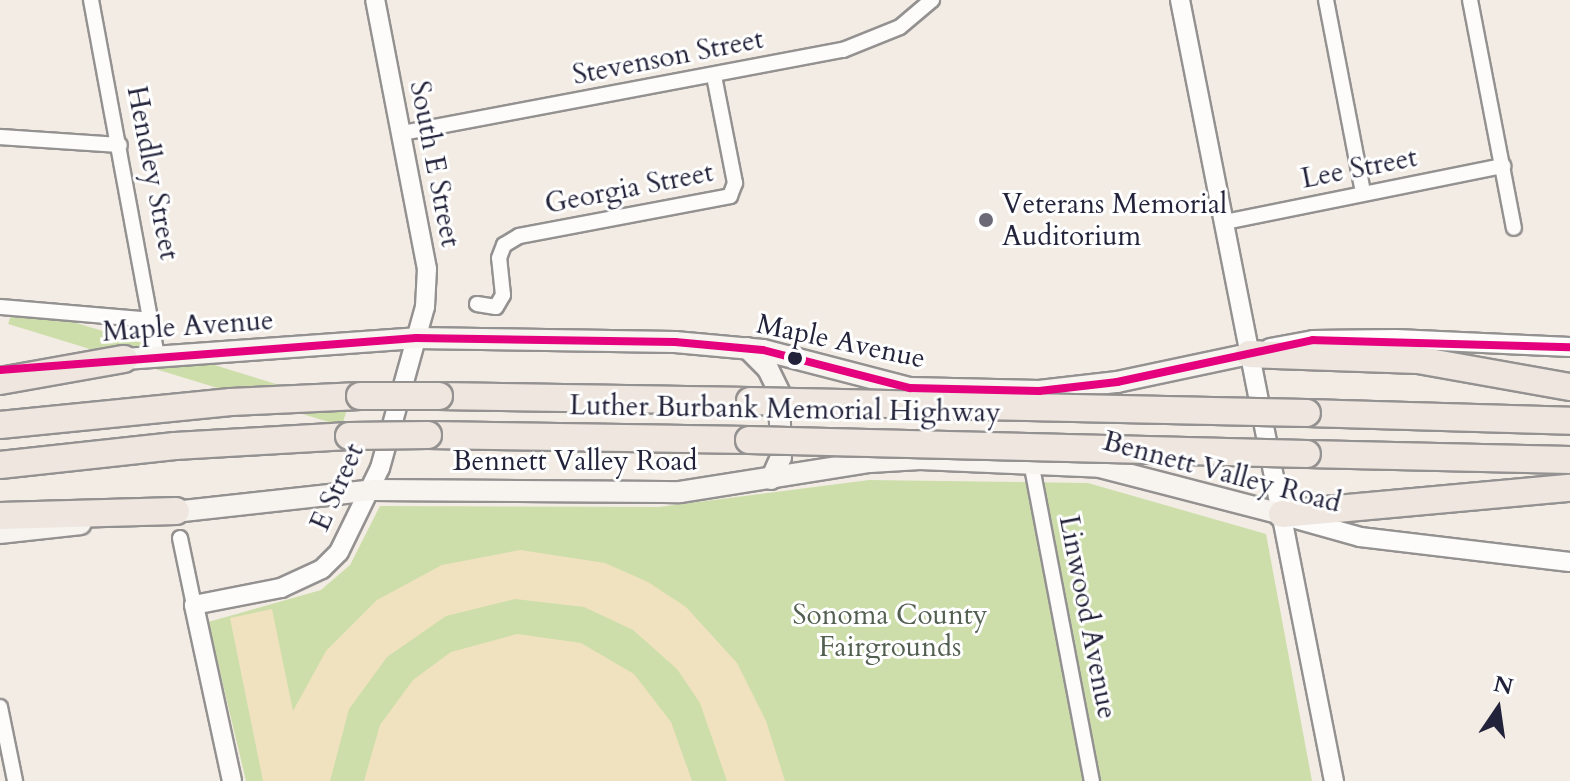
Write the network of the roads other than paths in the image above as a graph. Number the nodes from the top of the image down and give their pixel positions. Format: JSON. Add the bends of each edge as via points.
{"nodes":[{"id":1,"x":91,"y":0,"type":"edge"},
{"id":2,"x":375,"y":0,"type":"edge"},
{"id":3,"x":932,"y":0,"type":"edge"},
{"id":4,"x":1180,"y":0,"type":"edge"},
{"id":5,"x":1326,"y":0,"type":"edge"},
{"id":6,"x":1470,"y":0,"type":"edge"},
{"id":7,"x":714,"y":76,"type":"junction"},
{"id":8,"x":402,"y":133,"type":"junction"},
{"id":9,"x":0,"y":137,"type":"edge"},
{"id":10,"x":120,"y":145,"type":"junction"},
{"id":11,"x":1503,"y":166,"type":"junction"},
{"id":12,"x":1363,"y":193,"type":"junction"},
{"id":13,"x":1225,"y":222,"type":"junction"},
{"id":14,"x":1514,"y":228,"type":"dead end"},
{"id":15,"x":477,"y":304,"type":"dead end"},
{"id":16,"x":0,"y":307,"type":"edge"},
{"id":17,"x":151,"y":320,"type":"junction"},
{"id":18,"x":416,"y":338,"type":"junction"},
{"id":19,"x":1570,"y":347,"type":"edge"},
{"id":20,"x":747,"y":348,"type":"junction"},
{"id":21,"x":1249,"y":354,"type":"junction"},
{"id":22,"x":157,"y":356,"type":"junction"},
{"id":23,"x":124,"y":359,"type":"junction"},
{"id":24,"x":0,"y":370,"type":"edge"},
{"id":25,"x":0,"y":381,"type":"edge"},
{"id":26,"x":1570,"y":387,"type":"edge"},
{"id":27,"x":1570,"y":421,"type":"edge"},
{"id":28,"x":0,"y":425,"type":"edge"},
{"id":29,"x":1570,"y":460,"type":"edge"},
{"id":30,"x":1031,"y":462,"type":"junction"},
{"id":31,"x":0,"y":465,"type":"edge"},
{"id":32,"x":771,"y":479,"type":"junction"},
{"id":33,"x":1570,"y":488,"type":"edge"},
{"id":34,"x":373,"y":490,"type":"junction"},
{"id":35,"x":176,"y":511,"type":"junction"},
{"id":36,"x":1282,"y":514,"type":"junction"},
{"id":37,"x":0,"y":516,"type":"edge"},
{"id":38,"x":0,"y":533,"type":"edge"},
{"id":39,"x":180,"y":538,"type":"dead end"},
{"id":40,"x":1570,"y":562,"type":"edge"},
{"id":41,"x":194,"y":605,"type":"junction"},
{"id":42,"x":0,"y":707,"type":"edge"},
{"id":43,"x":15,"y":781,"type":"edge"},
{"id":44,"x":232,"y":781,"type":"edge"},
{"id":45,"x":1092,"y":781,"type":"edge"},
{"id":46,"x":1334,"y":781,"type":"edge"}],
"edges":[{"from":1,"to":10,"type":"street","name":"Hendley Street"},
{"from":2,"to":8,"type":"street","name":"South E Street"},
{"from":3,"to":7,"type":"street","name":"Stevenson Street","via":[[900,27],[873,39]]},
{"from":4,"to":13,"type":"street"},
{"from":5,"to":12,"type":"street"},
{"from":6,"to":11,"type":"street"},
{"from":7,"to":8,"type":"street","name":"Stevenson Street"},
{"from":7,"to":15,"type":"street","name":"Georgia Street","via":[[735,183],[730,196],[519,236],[504,245],[499,258],[503,295],[496,307]]},
{"from":8,"to":18,"type":"street","name":"South E Street","via":[[428,279]]},
{"from":9,"to":10,"type":"street"},
{"from":10,"to":17,"type":"street","name":"Hendley Street"},
{"from":11,"to":12,"type":"street","name":"Lee Street"},
{"from":11,"to":14,"type":"street"},
{"from":12,"to":13,"type":"street","name":"Lee Street"},
{"from":13,"to":21,"type":"street"},
{"from":16,"to":17,"type":"street"},
{"from":17,"to":22,"type":"street","name":"Hendley Street"},
{"from":18,"to":20,"type":"main road","name":"Maple Avenue"},
{"from":18,"to":22,"type":"main road","name":"Maple Avenue"},
{"from":18,"to":34,"type":"street","name":"E Street"},
{"from":19,"to":21,"type":"street","name":"Maple Avenue","via":[[1331,339]]},
{"from":20,"to":21,"type":"main road","name":"Maple Avenue","via":[[910,388],[1018,390],[1096,386]]},
{"from":20,"to":32,"type":"main road","via":[[768,369],[779,392],[781,457]]},
{"from":21,"to":26,"type":"highway","via":[[1418,360]]},
{"from":21,"to":36,"type":"street"},
{"from":22,"to":23,"type":"main road","name":"Maple Avenue"},
{"from":23,"to":24,"type":"main road","name":"Maple Avenue"},
{"from":23,"to":25,"type":"highway"},
{"from":27,"to":28,"type":"highway","name":"Luther Burbank Memorial Highway","bridge":true,"via":[[360,396],[185,406]]},
{"from":29,"to":31,"type":"highway","name":"Luther Burbank Memorial Highway","bridge":true,"via":[[428,435],[175,446]]},
{"from":30,"to":32,"type":"main road","name":"Bennett Valley Road","via":[[886,460]]},
{"from":30,"to":36,"type":"main road","name":"Bennett Valley Road","via":[[1100,467]]},
{"from":30,"to":45,"type":"street","name":"Linwood Avenue"},
{"from":32,"to":34,"type":"main road","name":"Bennett Valley Road","via":[[655,493]]},
{"from":33,"to":36,"type":"highway"},
{"from":34,"to":35,"type":"main road","name":"Bennett Valley Road"},
{"from":34,"to":41,"type":"street","name":"E Street","via":[[346,543],[322,569],[281,588]]},
{"from":35,"to":37,"type":"highway"},
{"from":35,"to":38,"type":"main road","name":"Bennett Valley Road"},
{"from":36,"to":40,"type":"street","name":"Bennett Valley Road","via":[[1360,537]]},
{"from":36,"to":46,"type":"street"},
{"from":39,"to":41,"type":"street"},
{"from":41,"to":44,"type":"street"},
{"from":42,"to":43,"type":"street"}]}
